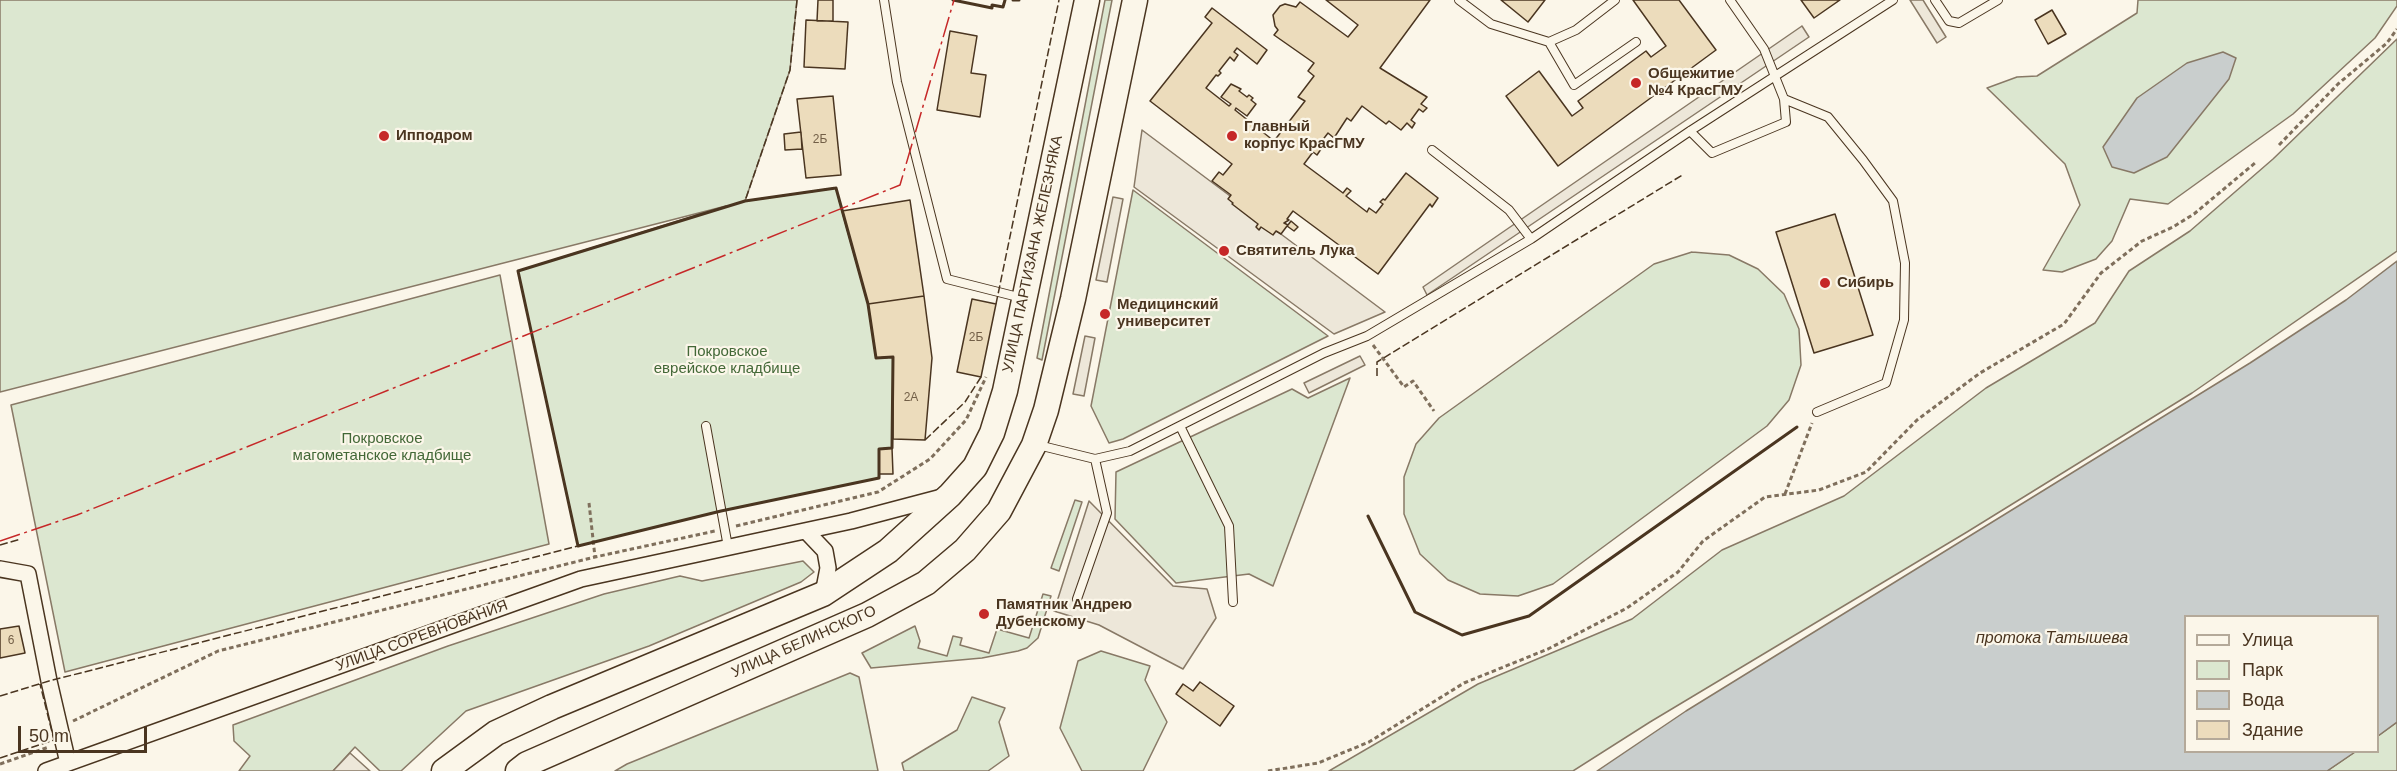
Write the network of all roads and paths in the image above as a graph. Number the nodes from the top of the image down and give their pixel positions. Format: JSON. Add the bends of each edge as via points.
{"nodes":[{"id":1,"x":884,"y":0,"type":"edge"},
{"id":2,"x":1087,"y":0,"type":"edge"},
{"id":3,"x":1135,"y":0,"type":"edge"},
{"id":4,"x":1459,"y":0,"type":"edge"},
{"id":5,"x":1615,"y":0,"type":"edge"},
{"id":6,"x":1730,"y":0,"type":"edge"},
{"id":7,"x":1893,"y":0,"type":"edge"},
{"id":8,"x":1935,"y":0,"type":"edge"},
{"id":9,"x":1998,"y":0,"type":"edge"},
{"id":10,"x":2397,"y":29,"type":"edge"},
{"id":11,"x":1550,"y":42,"type":"junction"},
{"id":12,"x":1636,"y":42,"type":"dead end"},
{"id":13,"x":1773,"y":76,"type":"junction"},
{"id":14,"x":1784,"y":99,"type":"junction"},
{"id":15,"x":1690,"y":131,"type":"junction"},
{"id":16,"x":2279,"y":145,"type":"dead end"},
{"id":17,"x":1432,"y":150,"type":"dead end"},
{"id":18,"x":2254,"y":163,"type":"dead end"},
{"id":19,"x":1531,"y":239,"type":"junction"},
{"id":20,"x":1023,"y":299,"type":"junction"},
{"id":21,"x":1367,"y":336,"type":"junction"},
{"id":22,"x":987,"y":376,"type":"dead end"},
{"id":23,"x":1434,"y":411,"type":"dead end"},
{"id":24,"x":1817,"y":412,"type":"joint"},
{"id":25,"x":706,"y":426,"type":"dead end"},
{"id":26,"x":1180,"y":426,"type":"junction"},
{"id":27,"x":1034,"y":445,"type":"junction"},
{"id":28,"x":1095,"y":459,"type":"junction"},
{"id":29,"x":1785,"y":494,"type":"junction"},
{"id":30,"x":950,"y":495,"type":"junction"},
{"id":31,"x":589,"y":504,"type":"dead end"},
{"id":32,"x":724,"y":529,"type":"junction"},
{"id":33,"x":806,"y":531,"type":"junction"},
{"id":34,"x":728,"y":547,"type":"junction"},
{"id":35,"x":595,"y":557,"type":"junction"},
{"id":36,"x":0,"y":569,"type":"edge"},
{"id":37,"x":823,"y":594,"type":"junction"},
{"id":38,"x":1077,"y":599,"type":"dead end"},
{"id":39,"x":1233,"y":602,"type":"dead end"},
{"id":40,"x":60,"y":728,"type":"junction"},
{"id":41,"x":68,"y":763,"type":"junction"},
{"id":42,"x":0,"y":764,"type":"edge"},
{"id":43,"x":46,"y":771,"type":"edge"},
{"id":44,"x":444,"y":771,"type":"edge"},
{"id":45,"x":518,"y":771,"type":"edge"},
{"id":46,"x":1268,"y":771,"type":"edge"}],
"edges":[{"from":1,"to":20,"type":"lane","via":[[897,82],[947,279]]},
{"from":2,"to":20,"type":"main road","name":"УЛИЦА ПАРТИЗАНА ЖЕЛЕЗНЯКА"},
{"from":3,"to":27,"type":"main road","via":[[1071,310]]},
{"from":4,"to":11,"type":"lane","via":[[1491,24]]},
{"from":5,"to":11,"type":"lane","via":[[1576,30]]},
{"from":6,"to":13,"type":"lane","via":[[1764,49]]},
{"from":7,"to":13,"type":"lane"},
{"from":8,"to":9,"type":"lane","via":[[1949,21],[1959,23]]},
{"from":10,"to":16,"type":"path"},
{"from":11,"to":12,"type":"lane","via":[[1574,85]]},
{"from":13,"to":14,"type":"lane"},
{"from":13,"to":15,"type":"lane"},
{"from":14,"to":15,"type":"lane","via":[[1786,122],[1712,153]]},
{"from":14,"to":24,"type":"lane","via":[[1828,117],[1863,160],[1893,201],[1905,263],[1904,320],[1886,383]]},
{"from":15,"to":19,"type":"lane"},
{"from":17,"to":19,"type":"lane","via":[[1509,210]]},
{"from":18,"to":29,"type":"path","via":[[2193,214],[2142,241],[2101,273],[2064,324],[1980,373],[1917,420],[1866,472],[1819,490]]},
{"from":19,"to":21,"type":"lane"},
{"from":20,"to":30,"type":"main road","name":"УЛИЦА ПАРТИЗАНА ЖЕЛЕЗНЯКА","via":[[1005,391],[992,433],[975,467]]},
{"from":21,"to":23,"type":"path","via":[[1404,387],[1413,381]]},
{"from":21,"to":26,"type":"lane","via":[[1324,353]]},
{"from":22,"to":32,"type":"path","via":[[966,420],[930,459],[878,492]]},
{"from":24,"to":29,"type":"path"},
{"from":25,"to":32,"type":"lane"},
{"from":26,"to":28,"type":"lane","via":[[1130,451]]},
{"from":26,"to":39,"type":"lane","via":[[1229,525]]},
{"from":27,"to":28,"type":"lane"},
{"from":27,"to":45,"type":"main road","name":"УЛИЦА БЕЛИНСКОГО","via":[[999,511],[965,550],[926,583],[867,615]]},
{"from":28,"to":38,"type":"lane","via":[[1107,513]]},
{"from":29,"to":46,"type":"path","via":[[1765,498],[1739,515],[1703,541],[1678,572],[1627,608],[1548,649],[1464,682],[1369,742],[1318,763]]},
{"from":30,"to":33,"type":"street","name":"УЛИЦА СОРЕВНОВАНИЯ"},
{"from":30,"to":37,"type":"main road","via":[[888,551]]},
{"from":31,"to":35,"type":"path"},
{"from":32,"to":34,"type":"lane"},
{"from":32,"to":35,"type":"path"},
{"from":33,"to":34,"type":"street","name":"УЛИЦА СОРЕВНОВАНИЯ"},
{"from":33,"to":37,"type":"street","via":[[825,551],[828,568]]},
{"from":34,"to":41,"type":"street","name":"УЛИЦА СОРЕВНОВАНИЯ","via":[[581,579]]},
{"from":35,"to":40,"type":"path","via":[[218,651]]},
{"from":36,"to":40,"type":"street","via":[[28,574]]},
{"from":37,"to":44,"type":"main road","via":[[496,733]]},
{"from":40,"to":41,"type":"street"},
{"from":40,"to":42,"type":"path","via":[[55,745]]},
{"from":41,"to":43,"type":"street","name":"УЛИЦА СОРЕВНОВАНИЯ"}]}
